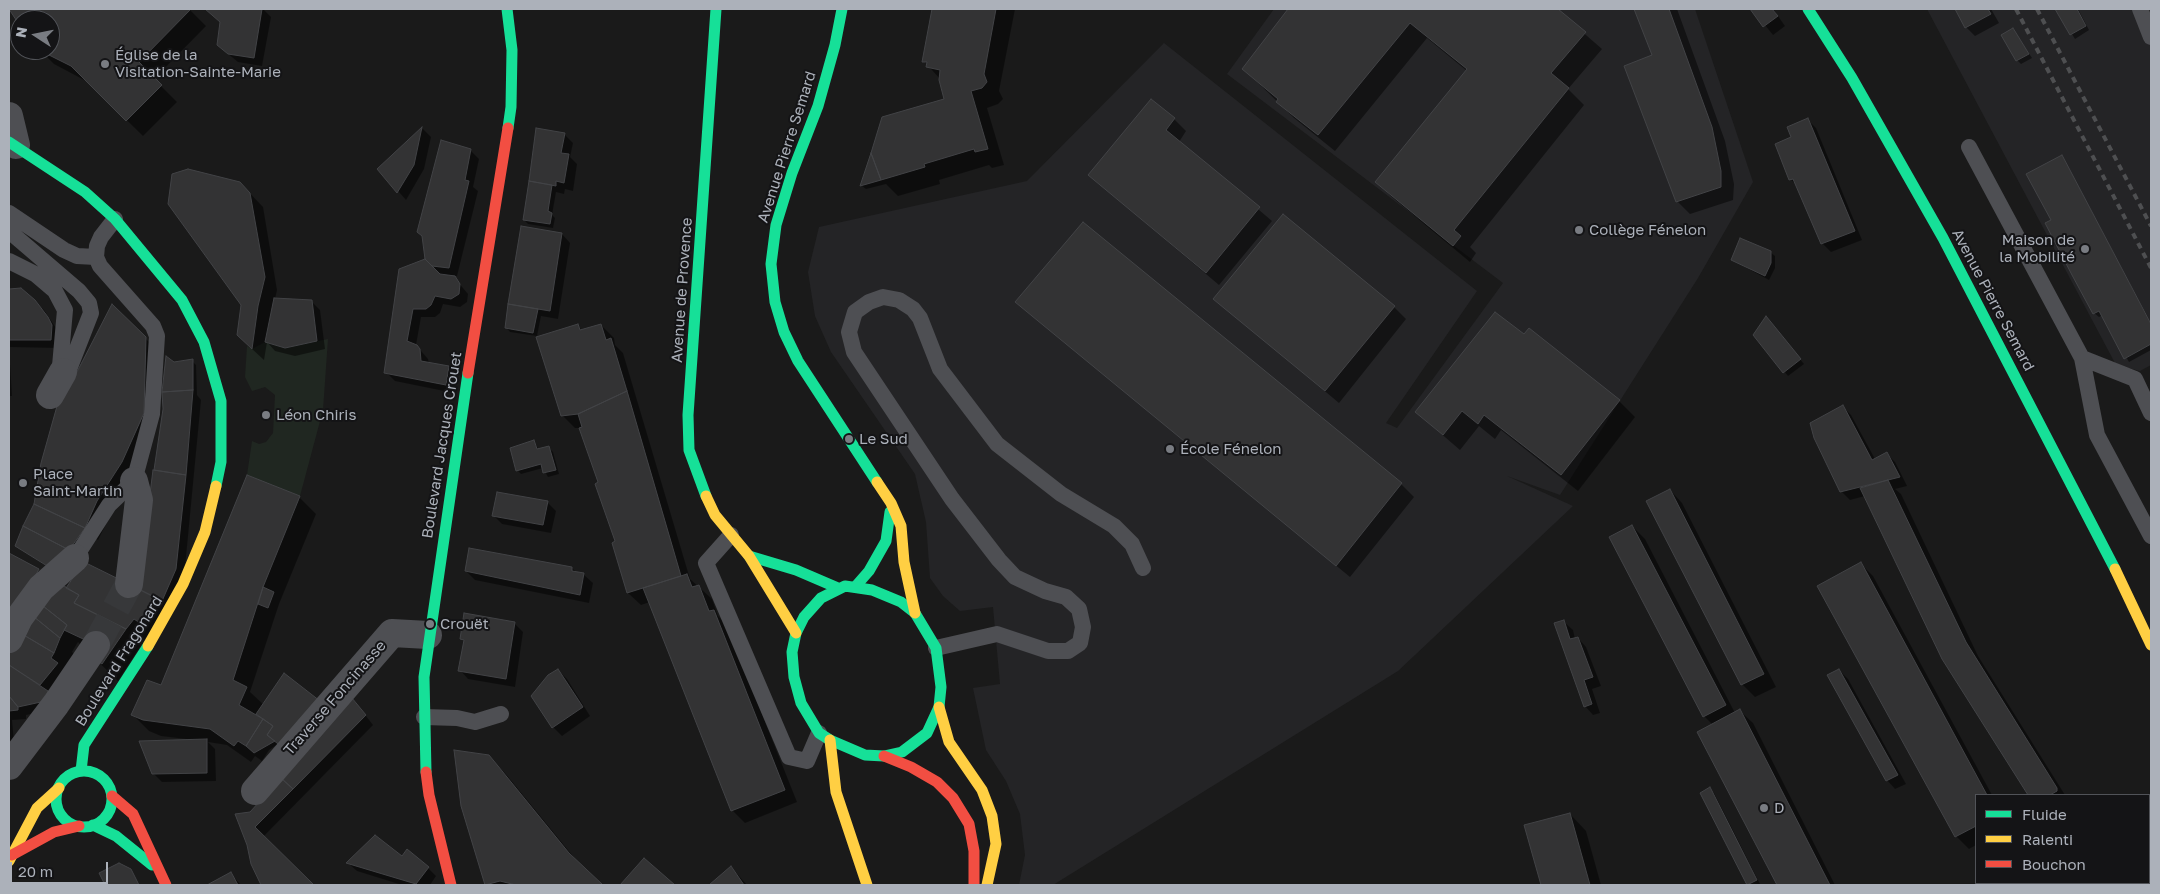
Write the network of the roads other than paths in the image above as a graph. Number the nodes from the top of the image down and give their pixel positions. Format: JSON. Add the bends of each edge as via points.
{"nodes":[{"id":1,"x":507,"y":9,"type":"edge"},
{"id":2,"x":716,"y":9,"type":"edge"},
{"id":3,"x":842,"y":9,"type":"edge"},
{"id":4,"x":1808,"y":9,"type":"edge"},
{"id":5,"x":2140,"y":9,"type":"edge"},
{"id":6,"x":2151,"y":38,"type":"edge"},
{"id":7,"x":9,"y":116,"type":"edge"},
{"id":8,"x":12,"y":144,"type":"edge"},
{"id":9,"x":1969,"y":147,"type":"dead end"},
{"id":10,"x":9,"y":213,"type":"edge"},
{"id":11,"x":115,"y":219,"type":"junction"},
{"id":12,"x":9,"y":231,"type":"edge"},
{"id":13,"x":96,"y":257,"type":"junction"},
{"id":14,"x":9,"y":262,"type":"edge"},
{"id":15,"x":2082,"y":358,"type":"junction"},
{"id":16,"x":63,"y":372,"type":"junction"},
{"id":17,"x":50,"y":395,"type":"dead end"},
{"id":18,"x":2151,"y":414,"type":"edge"},
{"id":19,"x":134,"y":481,"type":"junction"},
{"id":20,"x":892,"y":503,"type":"junction"},
{"id":21,"x":731,"y":535,"type":"junction"},
{"id":22,"x":2151,"y":536,"type":"edge"},
{"id":23,"x":749,"y":556,"type":"junction"},
{"id":24,"x":75,"y":558,"type":"joint"},
{"id":25,"x":1143,"y":568,"type":"dead end"},
{"id":26,"x":129,"y":584,"type":"tunnel mouth"},
{"id":27,"x":855,"y":587,"type":"junction"},
{"id":28,"x":838,"y":588,"type":"junction"},
{"id":29,"x":2137,"y":612,"type":"junction"},
{"id":30,"x":915,"y":613,"type":"junction"},
{"id":31,"x":2151,"y":630,"type":"edge"},
{"id":32,"x":796,"y":633,"type":"junction"},
{"id":33,"x":428,"y":635,"type":"junction"},
{"id":34,"x":9,"y":639,"type":"edge"},
{"id":35,"x":96,"y":645,"type":"tunnel mouth"},
{"id":36,"x":2151,"y":645,"type":"edge"},
{"id":37,"x":936,"y":648,"type":"junction"},
{"id":38,"x":939,"y":707,"type":"junction"},
{"id":39,"x":501,"y":714,"type":"dead end"},
{"id":40,"x":424,"y":717,"type":"junction"},
{"id":41,"x":825,"y":737,"type":"junction"},
{"id":42,"x":884,"y":756,"type":"junction"},
{"id":43,"x":9,"y":766,"type":"edge"},
{"id":44,"x":81,"y":771,"type":"junction"},
{"id":45,"x":59,"y":788,"type":"junction"},
{"id":46,"x":255,"y":791,"type":"dead end"},
{"id":47,"x":112,"y":796,"type":"junction"},
{"id":48,"x":93,"y":825,"type":"junction"},
{"id":49,"x":79,"y":826,"type":"junction"},
{"id":50,"x":10,"y":858,"type":"edge"},
{"id":51,"x":157,"y":869,"type":"junction"},
{"id":52,"x":166,"y":885,"type":"edge"},
{"id":53,"x":451,"y":885,"type":"edge"},
{"id":54,"x":868,"y":885,"type":"edge"},
{"id":55,"x":974,"y":885,"type":"edge"},
{"id":56,"x":987,"y":885,"type":"edge"}],
"edges":[{"from":1,"to":33,"type":"main road","name":"Boulevard Jacques Crouet","via":[[512,50],[512,106]]},
{"from":2,"to":21,"type":"main road","name":"Avenue de Provence","via":[[688,415],[689,450],[699,483],[715,515]]},
{"from":3,"to":20,"type":"main road","name":"Avenue Pierre Semard","via":[[818,106],[776,225],[771,264],[784,332],[798,361]]},
{"from":4,"to":29,"type":"main road","name":"Avenue Pierre Semard","via":[[1857,86],[1939,230]]},
{"from":5,"to":6,"type":"lane"},
{"from":7,"to":8,"type":"street"},
{"from":8,"to":11,"type":"main road","name":"Boulevard Fragonard","via":[[85,192]]},
{"from":9,"to":15,"type":"lane"},
{"from":10,"to":13,"type":"lane","via":[[64,250],[77,256]]},
{"from":11,"to":13,"type":"lane","via":[[96,246]]},
{"from":11,"to":44,"type":"main road","name":"Boulevard Fragonard","via":[[182,300],[204,342],[221,401],[222,462],[205,532],[183,584],[159,629],[84,745]]},
{"from":12,"to":16,"type":"lane","via":[[79,290],[89,303],[91,313],[71,367],[68,372]]},
{"from":13,"to":19,"type":"lane","via":[[100,266],[153,326],[157,336],[152,414]]},
{"from":14,"to":16,"type":"lane","via":[[34,274],[55,291],[65,310],[60,366]]},
{"from":15,"to":18,"type":"lane","via":[[2135,379]]},
{"from":15,"to":22,"type":"lane","via":[[2097,435]]},
{"from":16,"to":17,"type":"street"},
{"from":19,"to":24,"type":"lane","via":[[109,505]]},
{"from":19,"to":26,"type":"street","via":[[140,500]]},
{"from":20,"to":27,"type":"main road","via":[[886,541],[869,571]]},
{"from":20,"to":30,"type":"main road","name":"Avenue Pierre Semard","via":[[901,526],[904,562]]},
{"from":21,"to":23,"type":"main road","name":"Avenue de Provence"},
{"from":21,"to":41,"type":"lane","via":[[706,563],[789,757],[807,761]]},
{"from":23,"to":28,"type":"main road","via":[[796,570]]},
{"from":23,"to":32,"type":"main road","name":"Avenue de Provence"},
{"from":24,"to":34,"type":"street","via":[[40,588]]},
{"from":25,"to":37,"type":"lane","via":[[1132,544],[1114,526],[1061,494],[998,444],[940,369],[920,318],[913,309],[891,298],[868,302],[855,312],[849,332],[854,352],[952,499],[999,560],[1015,577],[1066,597],[1079,609],[1083,627],[1080,643],[1068,651],[1048,651],[997,634]]},
{"from":27,"to":28,"type":"main road"},
{"from":27,"to":30,"type":"main road","via":[[888,595]]},
{"from":28,"to":32,"type":"main road","via":[[811,608]]},
{"from":29,"to":31,"type":"main road","name":"Avenue Pierre Semard"},
{"from":29,"to":36,"type":"main road","name":"Avenue Pierre Semard"},
{"from":30,"to":37,"type":"main road"},
{"from":32,"to":41,"type":"main road","via":[[792,652],[794,677],[802,703]]},
{"from":33,"to":40,"type":"main road","name":"Boulevard Jacques Crouet"},
{"from":33,"to":46,"type":"street","name":"Traverse Foncinasse","via":[[392,633]]},
{"from":35,"to":43,"type":"street"},
{"from":37,"to":38,"type":"main road","via":[[941,688]]},
{"from":38,"to":42,"type":"main road","via":[[927,733],[902,752]]},
{"from":38,"to":56,"type":"main road","via":[[949,742],[982,790],[992,816],[996,844]]},
{"from":39,"to":40,"type":"lane","via":[[475,722]]},
{"from":40,"to":53,"type":"main road","name":"Boulevard Jacques Crouet","via":[[429,795]]},
{"from":41,"to":42,"type":"main road","via":[[864,755]]},
{"from":41,"to":54,"type":"main road","via":[[836,792]]},
{"from":42,"to":55,"type":"main road","via":[[937,782],[953,798],[969,824],[974,851]]},
{"from":44,"to":45,"type":"main road","via":[[65,778]]},
{"from":44,"to":47,"type":"main road","via":[[98,774],[105,780]]},
{"from":45,"to":49,"type":"main road","via":[[56,795],[60,812]]},
{"from":45,"to":50,"type":"main road","via":[[37,808]]},
{"from":47,"to":48,"type":"main road","via":[[108,814]]},
{"from":47,"to":51,"type":"main road","via":[[133,814]]},
{"from":48,"to":49,"type":"main road"},
{"from":48,"to":51,"type":"main road","via":[[116,836]]},
{"from":49,"to":50,"type":"main road","via":[[54,832]]},
{"from":51,"to":52,"type":"main road"}]}
